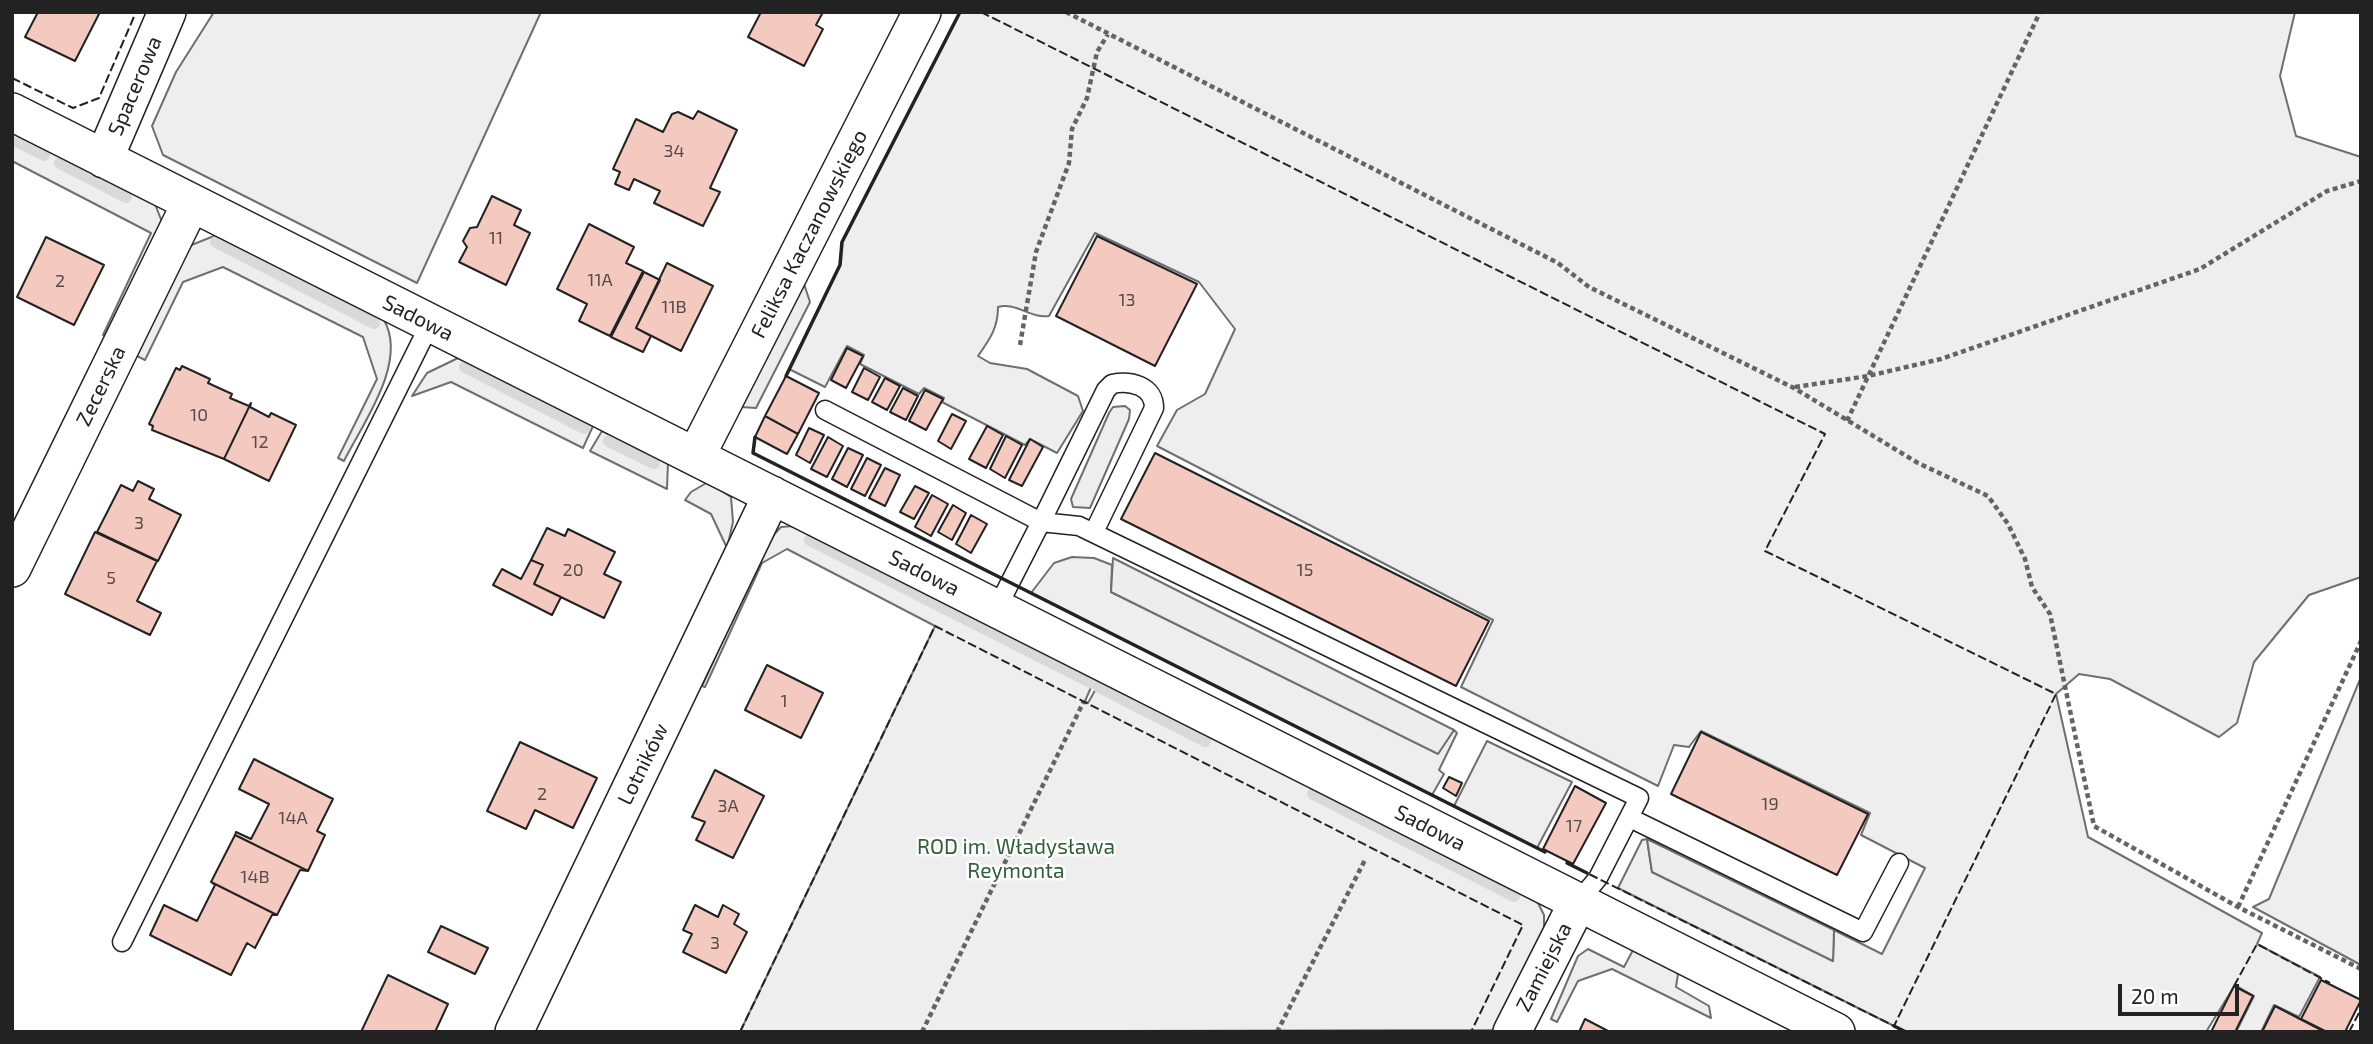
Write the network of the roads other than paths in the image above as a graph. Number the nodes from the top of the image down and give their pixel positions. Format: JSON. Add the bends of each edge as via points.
{"nodes":[{"id":1,"x":167,"y":12,"type":"edge"},
{"id":2,"x":922,"y":12,"type":"edge"},
{"id":3,"x":12,"y":112,"type":"edge"},
{"id":4,"x":104,"y":159,"type":"junction"},
{"id":5,"x":191,"y":203,"type":"junction"},
{"id":6,"x":430,"y":324,"type":"junction"},
{"id":7,"x":825,"y":411,"type":"dead end"},
{"id":8,"x":696,"y":456,"type":"junction"},
{"id":9,"x":772,"y":495,"type":"junction"},
{"id":10,"x":1041,"y":522,"type":"junction"},
{"id":11,"x":1094,"y":532,"type":"junction"},
{"id":12,"x":12,"y":568,"type":"edge"},
{"id":13,"x":996,"y":610,"type":"junction"},
{"id":14,"x":1630,"y":818,"type":"junction"},
{"id":15,"x":1899,"y":863,"type":"dead end"},
{"id":16,"x":1578,"y":902,"type":"junction"},
{"id":17,"x":122,"y":942,"type":"dead end"},
{"id":18,"x":514,"y":1032,"type":"edge"},
{"id":19,"x":1512,"y":1032,"type":"edge"},
{"id":20,"x":1836,"y":1032,"type":"edge"}],
"edges":[{"from":1,"to":4,"type":"street","name":"Spacerowa"},
{"from":2,"to":8,"type":"street","name":"Feliksa Kaczanowskiego"},
{"from":3,"to":4,"type":"street","name":"Sadowa"},
{"from":4,"to":5,"type":"street","name":"Sadowa"},
{"from":5,"to":6,"type":"street","name":"Sadowa"},
{"from":5,"to":12,"type":"street","name":"Zecerska"},
{"from":6,"to":8,"type":"street","name":"Sadowa"},
{"from":6,"to":17,"type":"lane"},
{"from":7,"to":10,"type":"lane"},
{"from":8,"to":9,"type":"street","name":"Sadowa"},
{"from":9,"to":13,"type":"street","name":"Sadowa"},
{"from":9,"to":18,"type":"street","name":"Lotników"},
{"from":10,"to":11,"type":"lane"},
{"from":10,"to":11,"type":"lane","via":[[1106,390],[1112,384],[1136,383],[1150,394],[1154,408]]},
{"from":10,"to":13,"type":"lane"},
{"from":11,"to":14,"type":"lane","via":[[1639,798]]},
{"from":13,"to":16,"type":"street","name":"Sadowa"},
{"from":14,"to":15,"type":"lane","via":[[1863,932]]},
{"from":14,"to":16,"type":"lane","via":[[1598,878]]},
{"from":16,"to":19,"type":"street","name":"Zamiejska"},
{"from":16,"to":20,"type":"street","name":"Sadowa"}]}
